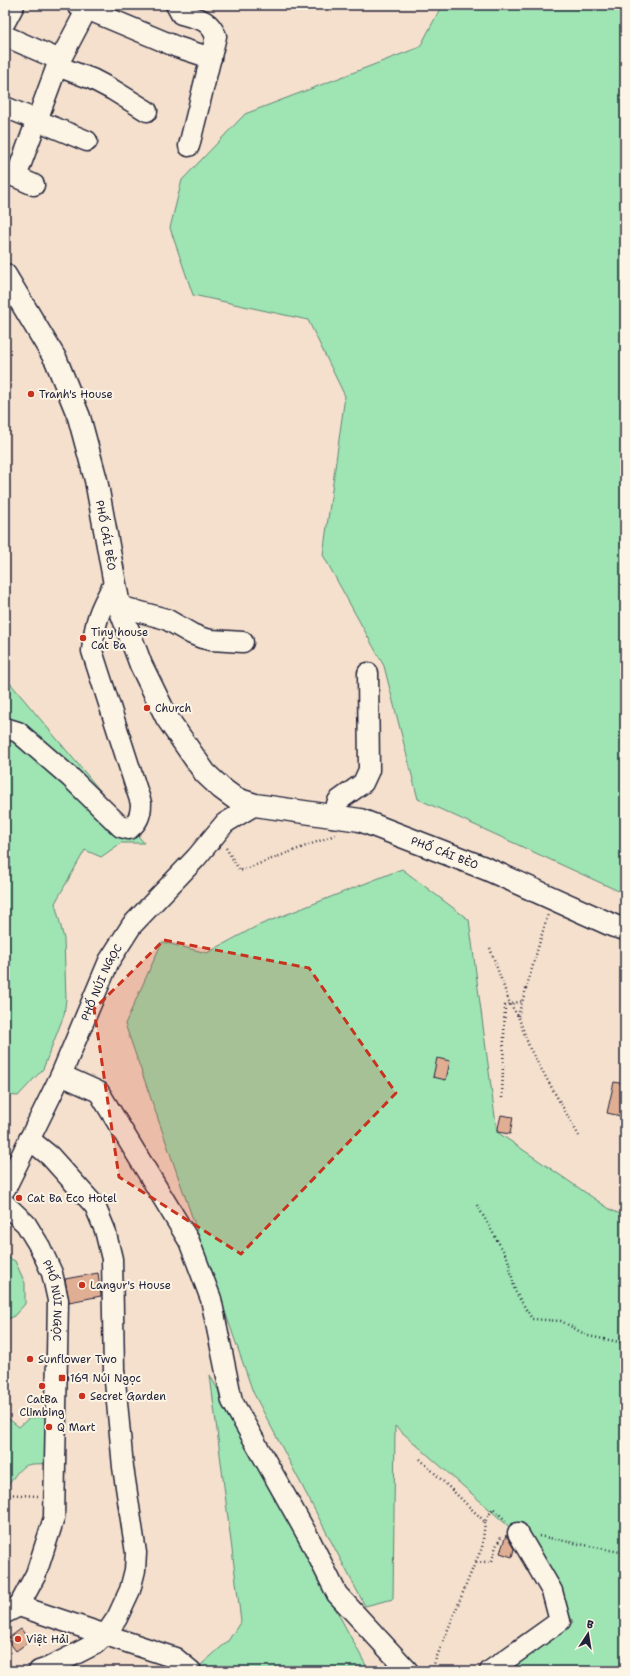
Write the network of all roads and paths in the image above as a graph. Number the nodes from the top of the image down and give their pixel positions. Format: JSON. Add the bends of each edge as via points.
{"nodes":[{"id":1,"x":14,"y":5,"type":"edge"},
{"id":2,"x":176,"y":5,"type":"edge"},
{"id":3,"x":84,"y":7,"type":"edge"},
{"id":4,"x":5,"y":22,"type":"edge"},
{"id":5,"x":5,"y":36,"type":"edge"},
{"id":6,"x":211,"y":58,"type":"junction"},
{"id":7,"x":59,"y":63,"type":"junction"},
{"id":8,"x":5,"y":107,"type":"edge"},
{"id":9,"x":147,"y":111,"type":"dead end"},
{"id":10,"x":37,"y":120,"type":"junction"},
{"id":11,"x":87,"y":141,"type":"dead end"},
{"id":12,"x":189,"y":146,"type":"dead end"},
{"id":13,"x":10,"y":174,"type":"edge"},
{"id":14,"x":34,"y":185,"type":"dead end"},
{"id":15,"x":5,"y":275,"type":"edge"},
{"id":16,"x":114,"y":584,"type":"junction"},
{"id":17,"x":119,"y":606,"type":"junction"},
{"id":18,"x":243,"y":642,"type":"dead end"},
{"id":19,"x":368,"y":673,"type":"dead end"},
{"id":20,"x":5,"y":728,"type":"edge"},
{"id":21,"x":221,"y":788,"type":"junction"},
{"id":22,"x":255,"y":805,"type":"junction"},
{"id":23,"x":333,"y":816,"type":"junction"},
{"id":24,"x":360,"y":820,"type":"junction"},
{"id":25,"x":221,"y":828,"type":"junction"},
{"id":26,"x":552,"y":898,"type":"junction"},
{"id":27,"x":625,"y":929,"type":"edge"},
{"id":28,"x":490,"y":948,"type":"dead end"},
{"id":29,"x":523,"y":1001,"type":"junction"},
{"id":30,"x":510,"y":1004,"type":"junction"},
{"id":31,"x":518,"y":1016,"type":"junction"},
{"id":32,"x":61,"y":1075,"type":"junction"},
{"id":33,"x":502,"y":1098,"type":"dead end"},
{"id":34,"x":579,"y":1136,"type":"dead end"},
{"id":35,"x":29,"y":1139,"type":"junction"},
{"id":36,"x":5,"y":1189,"type":"edge"},
{"id":37,"x":5,"y":1204,"type":"edge"},
{"id":38,"x":477,"y":1205,"type":"dead end"},
{"id":39,"x":625,"y":1343,"type":"edge"},
{"id":40,"x":420,"y":1459,"type":"dead end"},
{"id":41,"x":5,"y":1494,"type":"edge"},
{"id":42,"x":54,"y":1497,"type":"junction"},
{"id":43,"x":518,"y":1533,"type":"joint"},
{"id":44,"x":475,"y":1563,"type":"dead end"},
{"id":45,"x":12,"y":1609,"type":"edge"},
{"id":46,"x":106,"y":1634,"type":"junction"},
{"id":47,"x":39,"y":1671,"type":"edge"},
{"id":48,"x":191,"y":1671,"type":"edge"},
{"id":49,"x":408,"y":1671,"type":"edge"},
{"id":50,"x":431,"y":1671,"type":"edge"},
{"id":51,"x":490,"y":1671,"type":"edge"}],
"edges":[{"from":1,"to":4,"type":"street"},
{"from":2,"to":6,"type":"street","via":[[181,14],[211,25],[216,36]]},
{"from":3,"to":6,"type":"street","via":[[177,48]]},
{"from":3,"to":7,"type":"street"},
{"from":5,"to":7,"type":"street"},
{"from":6,"to":12,"type":"street"},
{"from":7,"to":9,"type":"street","via":[[113,90]]},
{"from":7,"to":10,"type":"street"},
{"from":8,"to":10,"type":"street"},
{"from":10,"to":11,"type":"street"},
{"from":10,"to":13,"type":"street"},
{"from":13,"to":14,"type":"street"},
{"from":15,"to":16,"type":"main road","name":"PHỐ CÁI BÈO","via":[[56,360],[79,417],[96,480]]},
{"from":16,"to":17,"type":"main road","name":"PHỐ CÁI BÈO"},
{"from":16,"to":20,"type":"street","via":[[101,606],[95,625],[92,651],[141,803],[141,812],[136,823],[129,829],[121,827],[71,778],[18,732]]},
{"from":17,"to":18,"type":"street","via":[[166,619],[202,638]]},
{"from":17,"to":21,"type":"main road","name":"PHỐ CÁI BÈO","via":[[141,664],[167,718],[205,773]]},
{"from":19,"to":23,"type":"street","via":[[368,770],[364,783],[338,801]]},
{"from":21,"to":22,"type":"main road","name":"PHỐ CÁI BÈO","via":[[236,799]]},
{"from":21,"to":25,"type":"street","via":[[225,802]]},
{"from":22,"to":23,"type":"main road","name":"PHỐ CÁI BÈO"},
{"from":22,"to":25,"type":"street"},
{"from":23,"to":24,"type":"main road","name":"PHỐ CÁI BÈO"},
{"from":24,"to":25,"type":"path","via":[[333,836],[240,871]]},
{"from":24,"to":26,"type":"main road","name":"PHỐ CÁI BÈO","via":[[487,869]]},
{"from":25,"to":32,"type":"street","name":"PHỐ NÚI NGỌC","via":[[132,925],[109,961]]},
{"from":26,"to":27,"type":"main road","name":"PHỐ CÁI BÈO"},
{"from":26,"to":29,"type":"path"},
{"from":28,"to":30,"type":"path"},
{"from":29,"to":30,"type":"path"},
{"from":29,"to":31,"type":"path"},
{"from":30,"to":31,"type":"path"},
{"from":30,"to":33,"type":"path","via":[[505,1006],[504,1010]]},
{"from":31,"to":34,"type":"path","via":[[530,1049]]},
{"from":32,"to":35,"type":"street","name":"PHỐ NÚI NGỌC"},
{"from":32,"to":49,"type":"street","via":[[99,1092],[189,1241],[211,1299],[232,1400],[309,1538],[337,1594]]},
{"from":35,"to":36,"type":"street","name":"PHỐ NÚI NGỌC"},
{"from":35,"to":46,"type":"street","via":[[50,1156],[96,1206],[112,1260],[114,1370],[123,1467],[136,1553],[130,1590],[118,1618]]},
{"from":37,"to":42,"type":"street","name":"PHỐ NÚI NGỌC","via":[[26,1224],[40,1247],[52,1273],[58,1300]]},
{"from":38,"to":39,"type":"path","via":[[508,1259],[515,1291],[532,1319],[561,1321],[588,1336]]},
{"from":40,"to":43,"type":"path","via":[[485,1522],[493,1508]]},
{"from":41,"to":42,"type":"path"},
{"from":42,"to":45,"type":"street","name":"PHỐ NÚI NGỌC","via":[[54,1518],[36,1574]]},
{"from":43,"to":51,"type":"street","via":[[552,1591],[560,1621]]},
{"from":44,"to":50,"type":"path"},
{"from":45,"to":46,"type":"street"},
{"from":46,"to":47,"type":"street","via":[[95,1644]]},
{"from":46,"to":48,"type":"street","via":[[175,1658]]}]}
